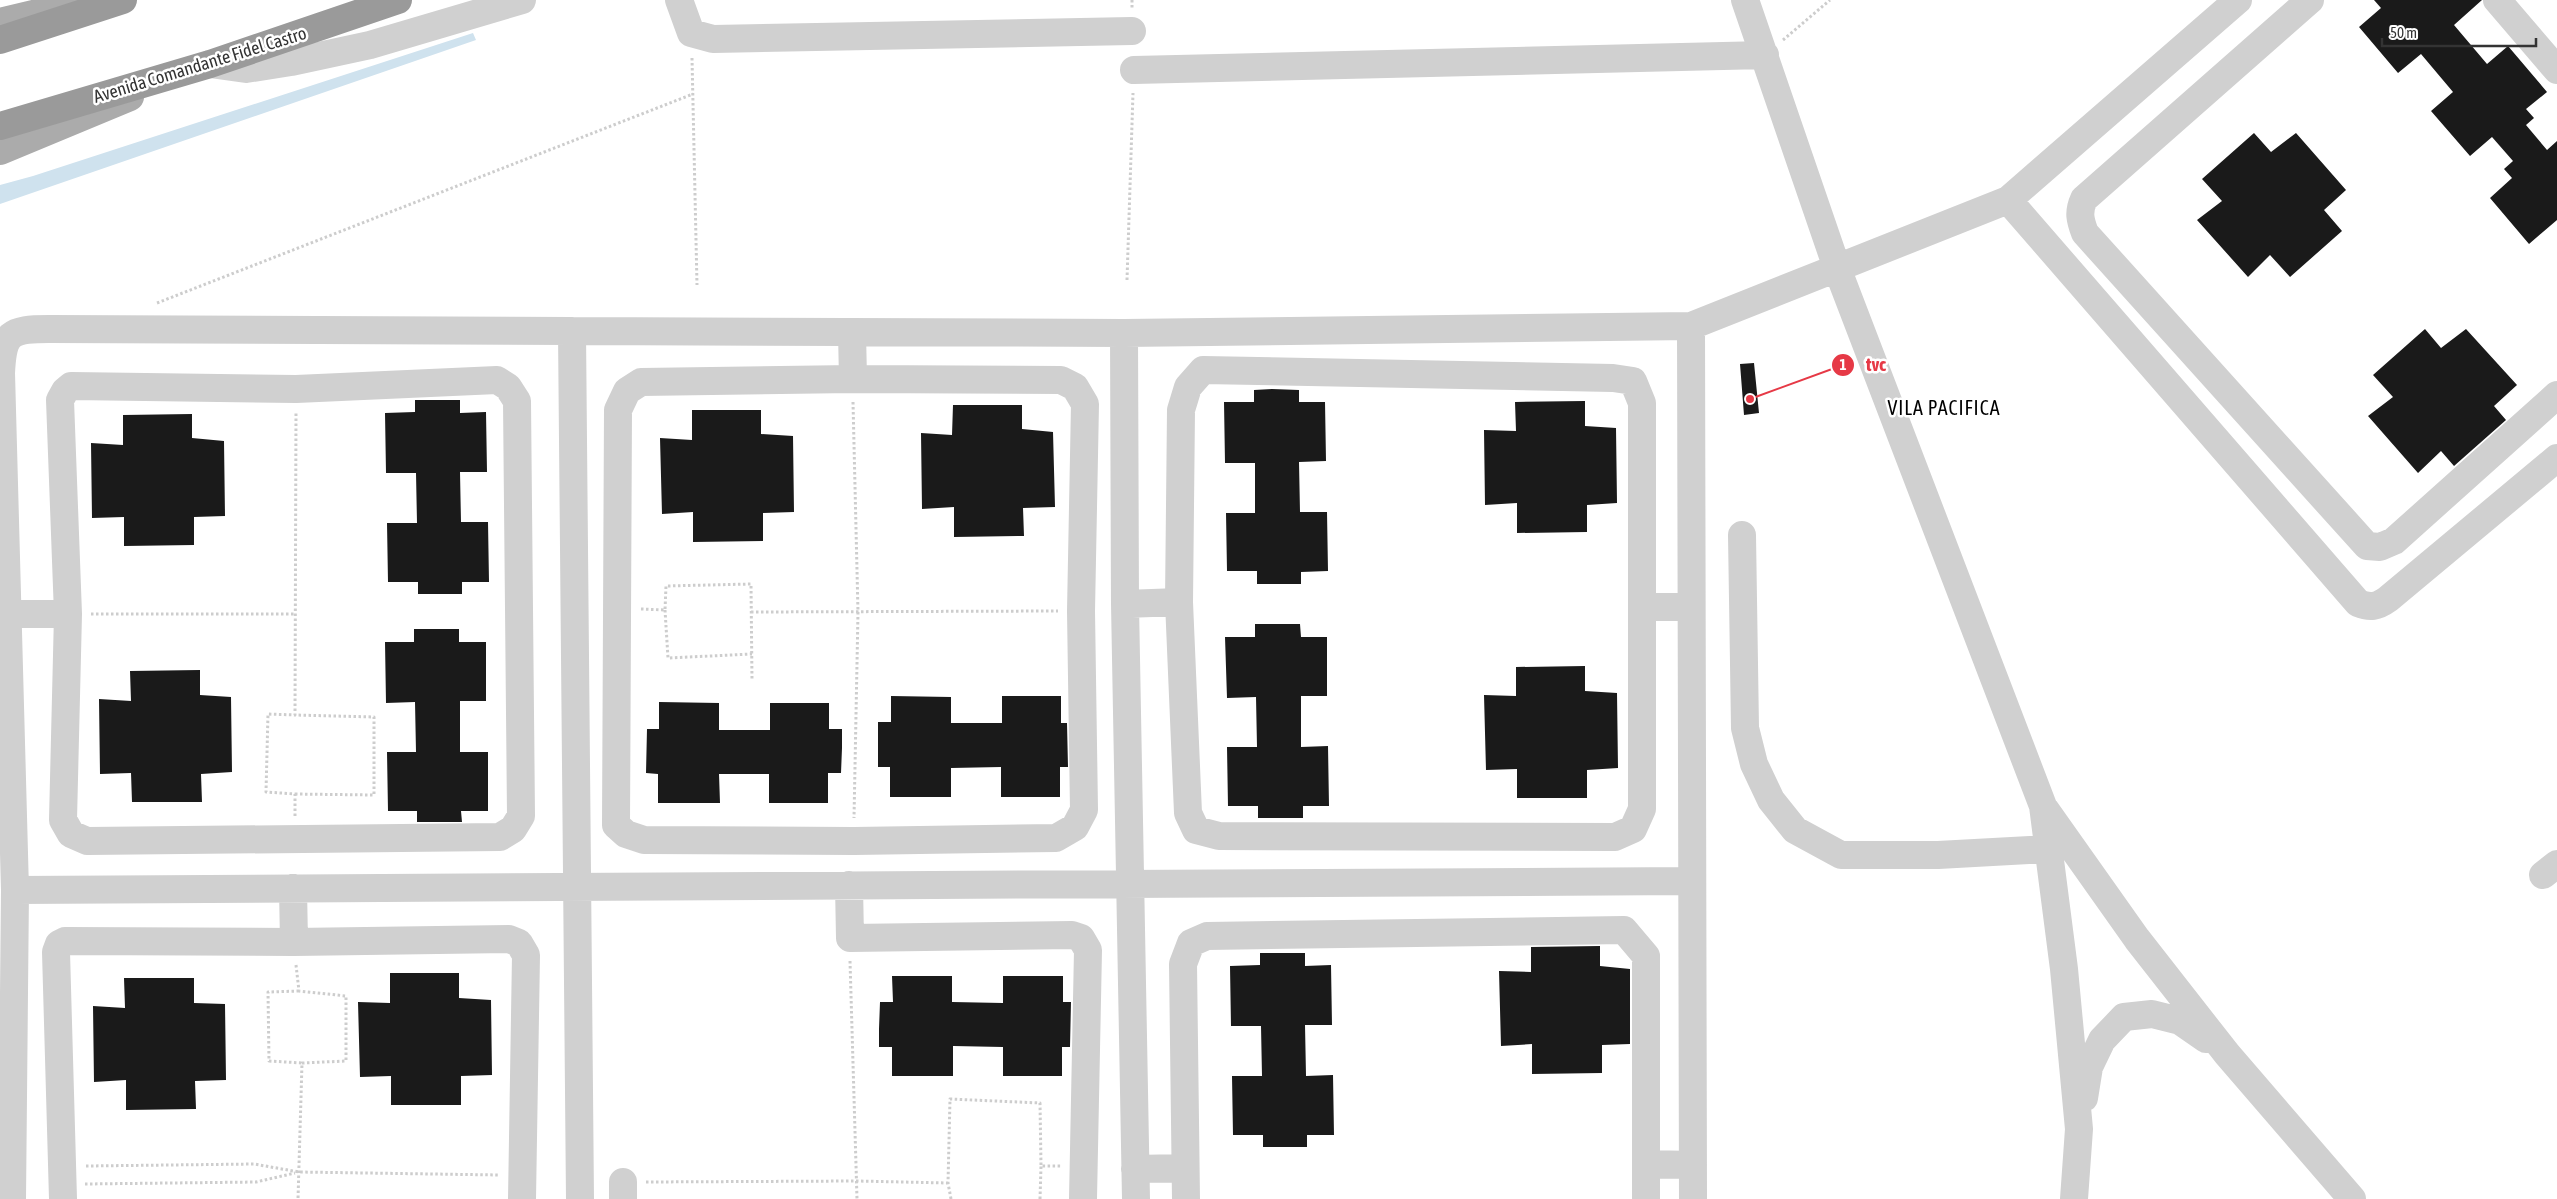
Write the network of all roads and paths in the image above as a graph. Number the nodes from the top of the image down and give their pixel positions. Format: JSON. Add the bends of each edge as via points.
{"nodes":[{"id":1,"x":93,"y":0,"type":"edge"},
{"id":2,"x":123,"y":0,"type":"edge"},
{"id":3,"x":398,"y":0,"type":"edge"},
{"id":4,"x":522,"y":0,"type":"edge"},
{"id":5,"x":679,"y":0,"type":"edge"},
{"id":6,"x":1132,"y":0,"type":"edge"},
{"id":7,"x":1744,"y":0,"type":"edge"},
{"id":8,"x":1830,"y":0,"type":"edge"},
{"id":9,"x":2238,"y":0,"type":"edge"},
{"id":10,"x":2310,"y":0,"type":"edge"},
{"id":11,"x":2497,"y":0,"type":"edge"},
{"id":12,"x":0,"y":22,"type":"edge"},
{"id":13,"x":1132,"y":31,"type":"joint"},
{"id":14,"x":691,"y":33,"type":"junction"},
{"id":15,"x":0,"y":40,"type":"edge"},
{"id":16,"x":1765,"y":55,"type":"junction"},
{"id":17,"x":210,"y":64,"type":"junction"},
{"id":18,"x":1134,"y":70,"type":"joint"},
{"id":19,"x":2557,"y":70,"type":"edge"},
{"id":20,"x":693,"y":94,"type":"junction"},
{"id":21,"x":0,"y":126,"type":"edge"},
{"id":22,"x":0,"y":151,"type":"edge"},
{"id":23,"x":2008,"y":200,"type":"junction"},
{"id":24,"x":1837,"y":268,"type":"junction"},
{"id":25,"x":1128,"y":280,"type":"dead end"},
{"id":26,"x":697,"y":285,"type":"dead end"},
{"id":27,"x":157,"y":303,"type":"dead end"},
{"id":28,"x":1691,"y":326,"type":"junction"},
{"id":29,"x":572,"y":331,"type":"junction"},
{"id":30,"x":852,"y":332,"type":"junction"},
{"id":31,"x":1124,"y":333,"type":"junction"},
{"id":32,"x":853,"y":379,"type":"junction"},
{"id":33,"x":2219,"y":380,"type":"junction"},
{"id":34,"x":296,"y":389,"type":"junction"},
{"id":35,"x":2557,"y":395,"type":"edge"},
{"id":36,"x":2188,"y":408,"type":"junction"},
{"id":37,"x":2557,"y":458,"type":"edge"},
{"id":38,"x":1742,"y":535,"type":"dead end"},
{"id":39,"x":1180,"y":602,"type":"junction"},
{"id":40,"x":1125,"y":604,"type":"junction"},
{"id":41,"x":1642,"y":607,"type":"junction"},
{"id":42,"x":1691,"y":607,"type":"junction"},
{"id":43,"x":618,"y":609,"type":"junction"},
{"id":44,"x":665,"y":610,"type":"junction"},
{"id":45,"x":1081,"y":611,"type":"junction"},
{"id":46,"x":751,"y":612,"type":"junction"},
{"id":47,"x":858,"y":612,"type":"junction"},
{"id":48,"x":8,"y":614,"type":"junction"},
{"id":49,"x":68,"y":614,"type":"junction"},
{"id":50,"x":296,"y":614,"type":"junction"},
{"id":51,"x":752,"y":654,"type":"junction"},
{"id":52,"x":752,"y":680,"type":"dead end"},
{"id":53,"x":296,"y":714,"type":"junction"},
{"id":54,"x":5,"y":719,"type":"edge"},
{"id":55,"x":295,"y":794,"type":"junction"},
{"id":56,"x":2043,"y":806,"type":"junction"},
{"id":57,"x":294,"y":838,"type":"junction"},
{"id":58,"x":854,"y":841,"type":"junction"},
{"id":59,"x":2048,"y":849,"type":"junction"},
{"id":60,"x":1691,"y":881,"type":"junction"},
{"id":61,"x":1129,"y":884,"type":"junction"},
{"id":62,"x":849,"y":885,"type":"junction"},
{"id":63,"x":576,"y":887,"type":"junction"},
{"id":64,"x":293,"y":888,"type":"junction"},
{"id":65,"x":15,"y":890,"type":"junction"},
{"id":66,"x":850,"y":938,"type":"junction"},
{"id":67,"x":294,"y":942,"type":"junction"},
{"id":68,"x":299,"y":991,"type":"junction"},
{"id":69,"x":2227,"y":1054,"type":"junction"},
{"id":70,"x":302,"y":1063,"type":"junction"},
{"id":71,"x":2079,"y":1129,"type":"junction"},
{"id":72,"x":1646,"y":1164,"type":"junction"},
{"id":73,"x":1083,"y":1165,"type":"junction"},
{"id":74,"x":1693,"y":1165,"type":"junction"},
{"id":75,"x":1040,"y":1166,"type":"junction"},
{"id":76,"x":1184,"y":1168,"type":"junction"},
{"id":77,"x":1135,"y":1169,"type":"junction"},
{"id":78,"x":299,"y":1172,"type":"junction"},
{"id":79,"x":857,"y":1181,"type":"junction"},
{"id":80,"x":62,"y":1183,"type":"edge"},
{"id":81,"x":948,"y":1183,"type":"junction"},
{"id":82,"x":522,"y":1187,"type":"edge"},
{"id":83,"x":623,"y":1190,"type":"edge"},
{"id":84,"x":12,"y":1199,"type":"edge"},
{"id":85,"x":298,"y":1199,"type":"edge"},
{"id":86,"x":580,"y":1199,"type":"edge"},
{"id":87,"x":857,"y":1199,"type":"edge"},
{"id":88,"x":950,"y":1199,"type":"edge"},
{"id":89,"x":1040,"y":1199,"type":"edge"},
{"id":90,"x":1083,"y":1199,"type":"edge"},
{"id":91,"x":1136,"y":1199,"type":"edge"},
{"id":92,"x":1186,"y":1199,"type":"edge"},
{"id":93,"x":1646,"y":1199,"type":"edge"},
{"id":94,"x":1693,"y":1199,"type":"edge"},
{"id":95,"x":2074,"y":1199,"type":"edge"},
{"id":96,"x":2352,"y":1199,"type":"edge"}],
"edges":[{"from":1,"to":12,"type":"main road"},
{"from":2,"to":15,"type":"highway"},
{"from":3,"to":17,"type":"highway","name":"Avenida Comandante Fidel Castro"},
{"from":4,"to":17,"type":"street","via":[[370,46],[246,69]]},
{"from":5,"to":14,"type":"street"},
{"from":6,"to":13,"type":"path"},
{"from":7,"to":16,"type":"street"},
{"from":8,"to":16,"type":"path"},
{"from":9,"to":23,"type":"street"},
{"from":10,"to":33,"type":"street","via":[[2084,199],[2080,208],[2085,232]]},
{"from":11,"to":19,"type":"street"},
{"from":13,"to":14,"type":"street","via":[[734,40]]},
{"from":14,"to":20,"type":"path"},
{"from":16,"to":18,"type":"street"},
{"from":16,"to":24,"type":"street"},
{"from":17,"to":21,"type":"highway","name":"Avenida Comandante Fidel Castro"},
{"from":17,"to":22,"type":"main road"},
{"from":18,"to":25,"type":"path"},
{"from":20,"to":26,"type":"path"},
{"from":20,"to":27,"type":"path"},
{"from":23,"to":24,"type":"street"},
{"from":23,"to":36,"type":"street"},
{"from":24,"to":28,"type":"street"},
{"from":24,"to":56,"type":"street"},
{"from":28,"to":31,"type":"street"},
{"from":28,"to":42,"type":"street"},
{"from":29,"to":30,"type":"street"},
{"from":29,"to":48,"type":"street","via":[[34,329],[8,337],[3,346],[2,360]]},
{"from":29,"to":63,"type":"street"},
{"from":30,"to":31,"type":"street"},
{"from":30,"to":32,"type":"street"},
{"from":31,"to":40,"type":"street"},
{"from":32,"to":43,"type":"street","via":[[641,382],[627,391],[618,410]]},
{"from":32,"to":45,"type":"street","via":[[1062,380],[1075,387],[1085,404]]},
{"from":32,"to":47,"type":"path"},
{"from":33,"to":35,"type":"street","via":[[2355,535],[2367,546],[2380,547],[2394,541]]},
{"from":33,"to":36,"type":"street"},
{"from":34,"to":49,"type":"street","via":[[71,386],[65,391],[60,400]]},
{"from":34,"to":50,"type":"path"},
{"from":34,"to":57,"type":"street","via":[[497,380],[508,387],[517,401],[521,816],[514,829],[500,837]]},
{"from":36,"to":37,"type":"street","via":[[2358,602],[2369,607],[2379,606],[2388,599]]},
{"from":38,"to":59,"type":"street","via":[[1745,728],[1754,764],[1771,800],[1795,830],[1842,855],[1938,855]]},
{"from":39,"to":40,"type":"street"},
{"from":39,"to":41,"type":"street","via":[[1188,813],[1196,830],[1219,836],[1615,837],[1633,829],[1642,809]]},
{"from":39,"to":41,"type":"street","via":[[1181,410],[1188,387],[1203,370],[1633,381],[1642,403]]},
{"from":40,"to":61,"type":"street"},
{"from":41,"to":42,"type":"street"},
{"from":42,"to":60,"type":"street"},
{"from":43,"to":44,"type":"path"},
{"from":43,"to":58,"type":"street","via":[[616,825],[626,834],[644,840]]},
{"from":44,"to":46,"type":"path","via":[[666,586],[751,584]]},
{"from":44,"to":51,"type":"path","via":[[668,658]]},
{"from":45,"to":47,"type":"path"},
{"from":45,"to":58,"type":"street","via":[[1084,810],[1075,827],[1056,838]]},
{"from":46,"to":47,"type":"path"},
{"from":46,"to":51,"type":"path"},
{"from":47,"to":58,"type":"path"},
{"from":48,"to":49,"type":"street"},
{"from":48,"to":54,"type":"street"},
{"from":49,"to":50,"type":"path"},
{"from":49,"to":57,"type":"street","via":[[63,820],[71,834],[86,841]]},
{"from":50,"to":53,"type":"path"},
{"from":51,"to":52,"type":"path"},
{"from":53,"to":55,"type":"path","via":[[268,714],[266,792]]},
{"from":53,"to":55,"type":"path","via":[[374,717],[374,796]]},
{"from":54,"to":65,"type":"street"},
{"from":55,"to":57,"type":"path"},
{"from":56,"to":59,"type":"street"},
{"from":56,"to":69,"type":"street","via":[[2137,938]]},
{"from":59,"to":71,"type":"street","via":[[2064,969]]},
{"from":60,"to":61,"type":"street"},
{"from":60,"to":74,"type":"street"},
{"from":61,"to":62,"type":"street"},
{"from":61,"to":77,"type":"street"},
{"from":62,"to":63,"type":"street"},
{"from":62,"to":66,"type":"street"},
{"from":63,"to":64,"type":"street"},
{"from":63,"to":86,"type":"street"},
{"from":64,"to":65,"type":"street"},
{"from":64,"to":67,"type":"street"},
{"from":65,"to":84,"type":"street"},
{"from":66,"to":73,"type":"street","via":[[1081,938],[1088,950]]},
{"from":66,"to":79,"type":"path"},
{"from":67,"to":68,"type":"path"},
{"from":67,"to":80,"type":"street","via":[[65,941],[59,944],[56,952]]},
{"from":67,"to":82,"type":"street","via":[[509,939],[519,943],[526,955]]},
{"from":68,"to":70,"type":"path","via":[[268,992],[269,1060]]},
{"from":68,"to":70,"type":"path","via":[[346,996],[346,1061]]},
{"from":69,"to":71,"type":"street","via":[[2180,1021],[2152,1014],[2124,1018],[2102,1040],[2089,1067]]},
{"from":69,"to":96,"type":"street"},
{"from":70,"to":78,"type":"path"},
{"from":71,"to":95,"type":"street"},
{"from":72,"to":74,"type":"street"},
{"from":72,"to":76,"type":"street","via":[[1646,956],[1624,930],[1207,936],[1191,944],[1182,964]]},
{"from":72,"to":93,"type":"street"},
{"from":73,"to":75,"type":"path"},
{"from":73,"to":90,"type":"street"},
{"from":74,"to":94,"type":"street"},
{"from":75,"to":81,"type":"path","via":[[1040,1103],[950,1099]]},
{"from":75,"to":89,"type":"path"},
{"from":76,"to":77,"type":"street"},
{"from":76,"to":92,"type":"street"},
{"from":77,"to":91,"type":"street"},
{"from":78,"to":80,"type":"path","via":[[256,1182]]},
{"from":78,"to":80,"type":"path","via":[[254,1164]]},
{"from":78,"to":82,"type":"path"},
{"from":78,"to":85,"type":"path"},
{"from":79,"to":81,"type":"path"},
{"from":79,"to":83,"type":"path"},
{"from":79,"to":87,"type":"path"},
{"from":81,"to":88,"type":"path"}]}
